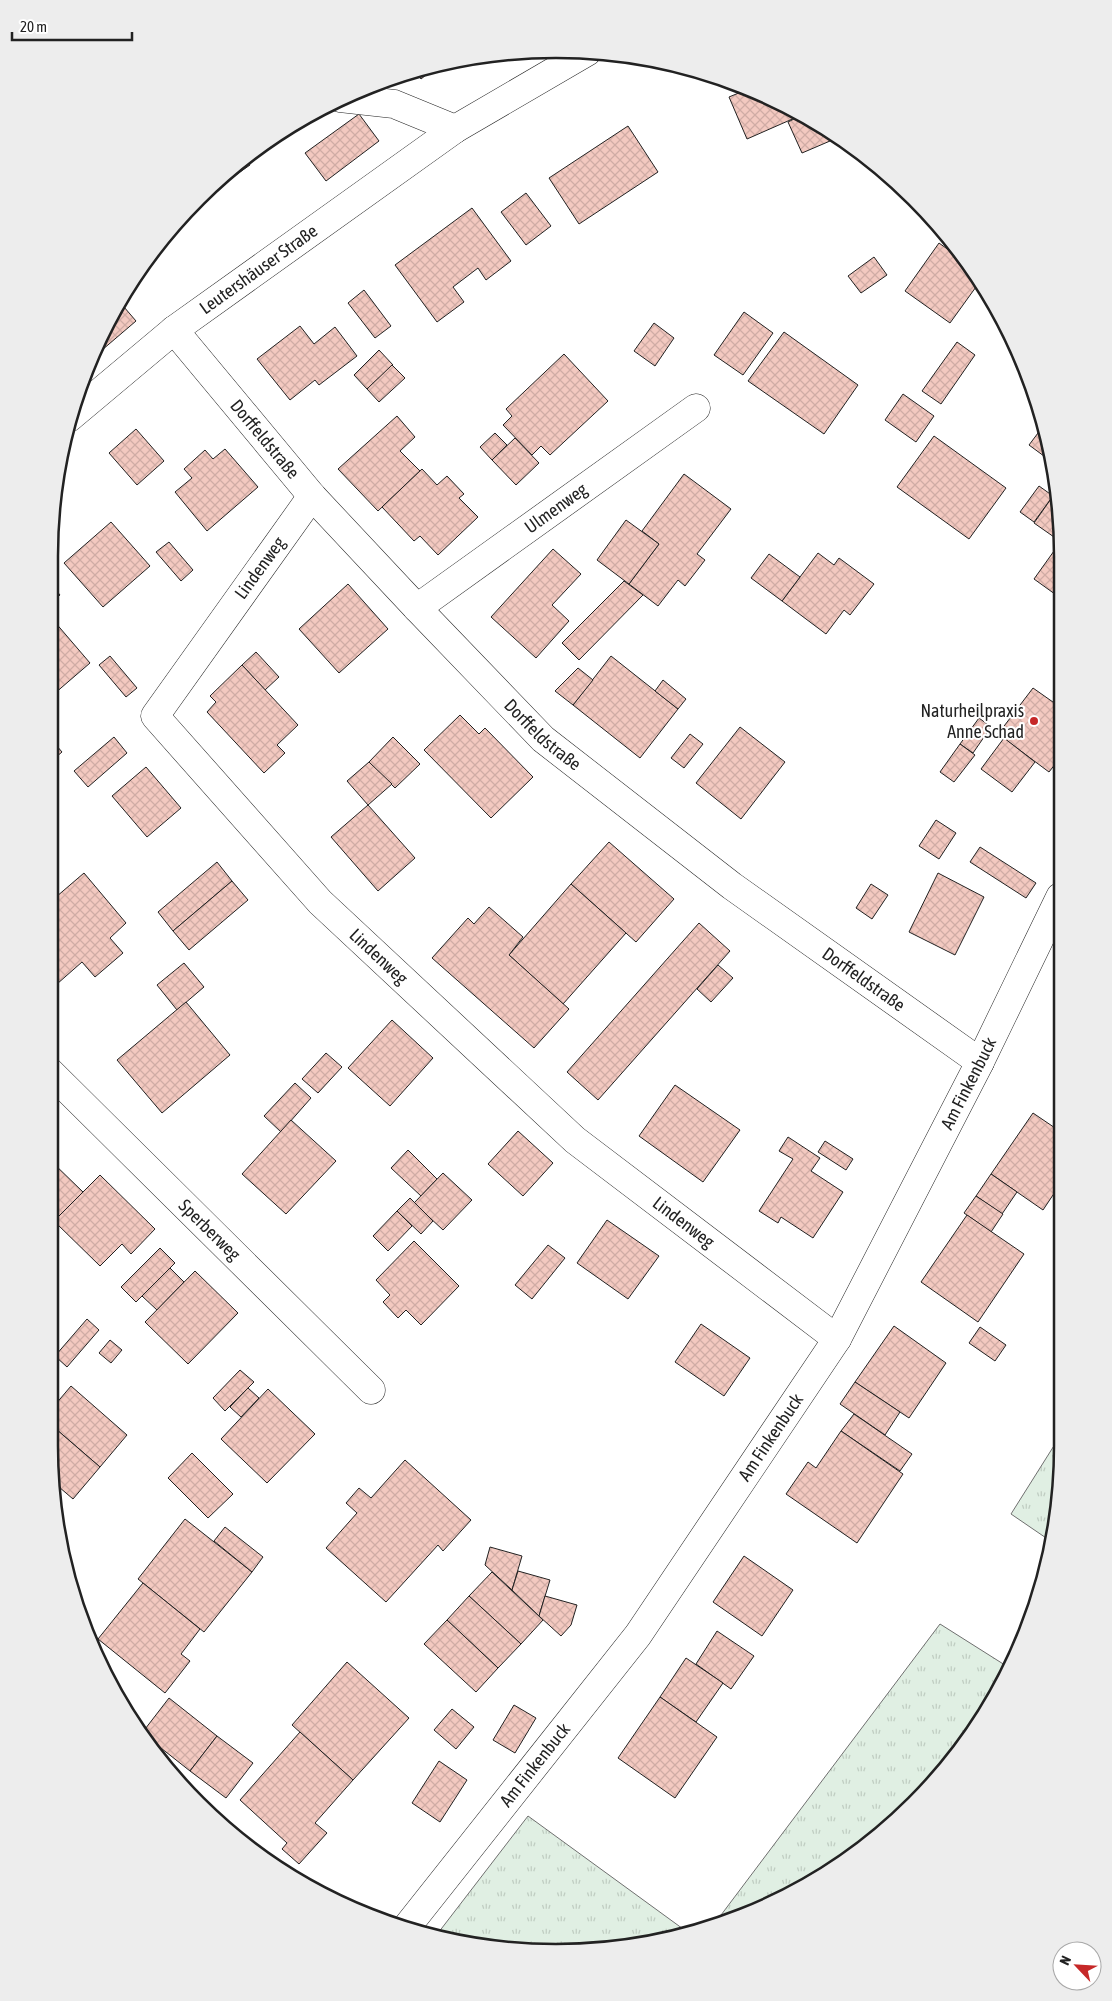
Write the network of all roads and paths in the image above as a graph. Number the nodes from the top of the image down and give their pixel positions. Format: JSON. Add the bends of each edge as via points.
{"nodes":[{"id":1,"x":576,"y":59,"type":"edge"},
{"id":2,"x":355,"y":100,"type":"edge"},
{"id":3,"x":455,"y":129,"type":"junction"},
{"id":4,"x":174,"y":330,"type":"junction"},
{"id":5,"x":696,"y":408,"type":"dead end"},
{"id":6,"x":80,"y":409,"type":"edge"},
{"id":7,"x":312,"y":496,"type":"junction"},
{"id":8,"x":417,"y":608,"type":"junction"},
{"id":9,"x":1054,"y":909,"type":"edge"},
{"id":10,"x":980,"y":1062,"type":"junction"},
{"id":11,"x":58,"y":1080,"type":"edge"},
{"id":12,"x":837,"y":1339,"type":"junction"},
{"id":13,"x":371,"y":1390,"type":"dead end"},
{"id":14,"x":411,"y":1922,"type":"edge"}],
"edges":[{"from":1,"to":3,"type":"street","name":"Leutershäuser Straße"},
{"from":2,"to":3,"type":"street","via":[[394,104]]},
{"from":3,"to":4,"type":"street","name":"Leutershäuser Straße"},
{"from":4,"to":6,"type":"street","name":"Leutershäuser Straße"},
{"from":4,"to":7,"type":"street","name":"Dorffeldstraße"},
{"from":5,"to":8,"type":"street","name":"Ulmenweg"},
{"from":7,"to":8,"type":"street","name":"Dorffeldstraße"},
{"from":7,"to":12,"type":"street","name":"Lindenweg","via":[[155,716],[320,902],[575,1140]]},
{"from":8,"to":10,"type":"street","name":"Dorffeldstraße","via":[[543,739],[732,886]]},
{"from":9,"to":10,"type":"street","name":"Am Finkenbuck"},
{"from":10,"to":12,"type":"street","name":"Am Finkenbuck"},
{"from":11,"to":13,"type":"street","name":"Sperberweg"},
{"from":12,"to":14,"type":"street","name":"Am Finkenbuck","via":[[638,1635]]}]}
